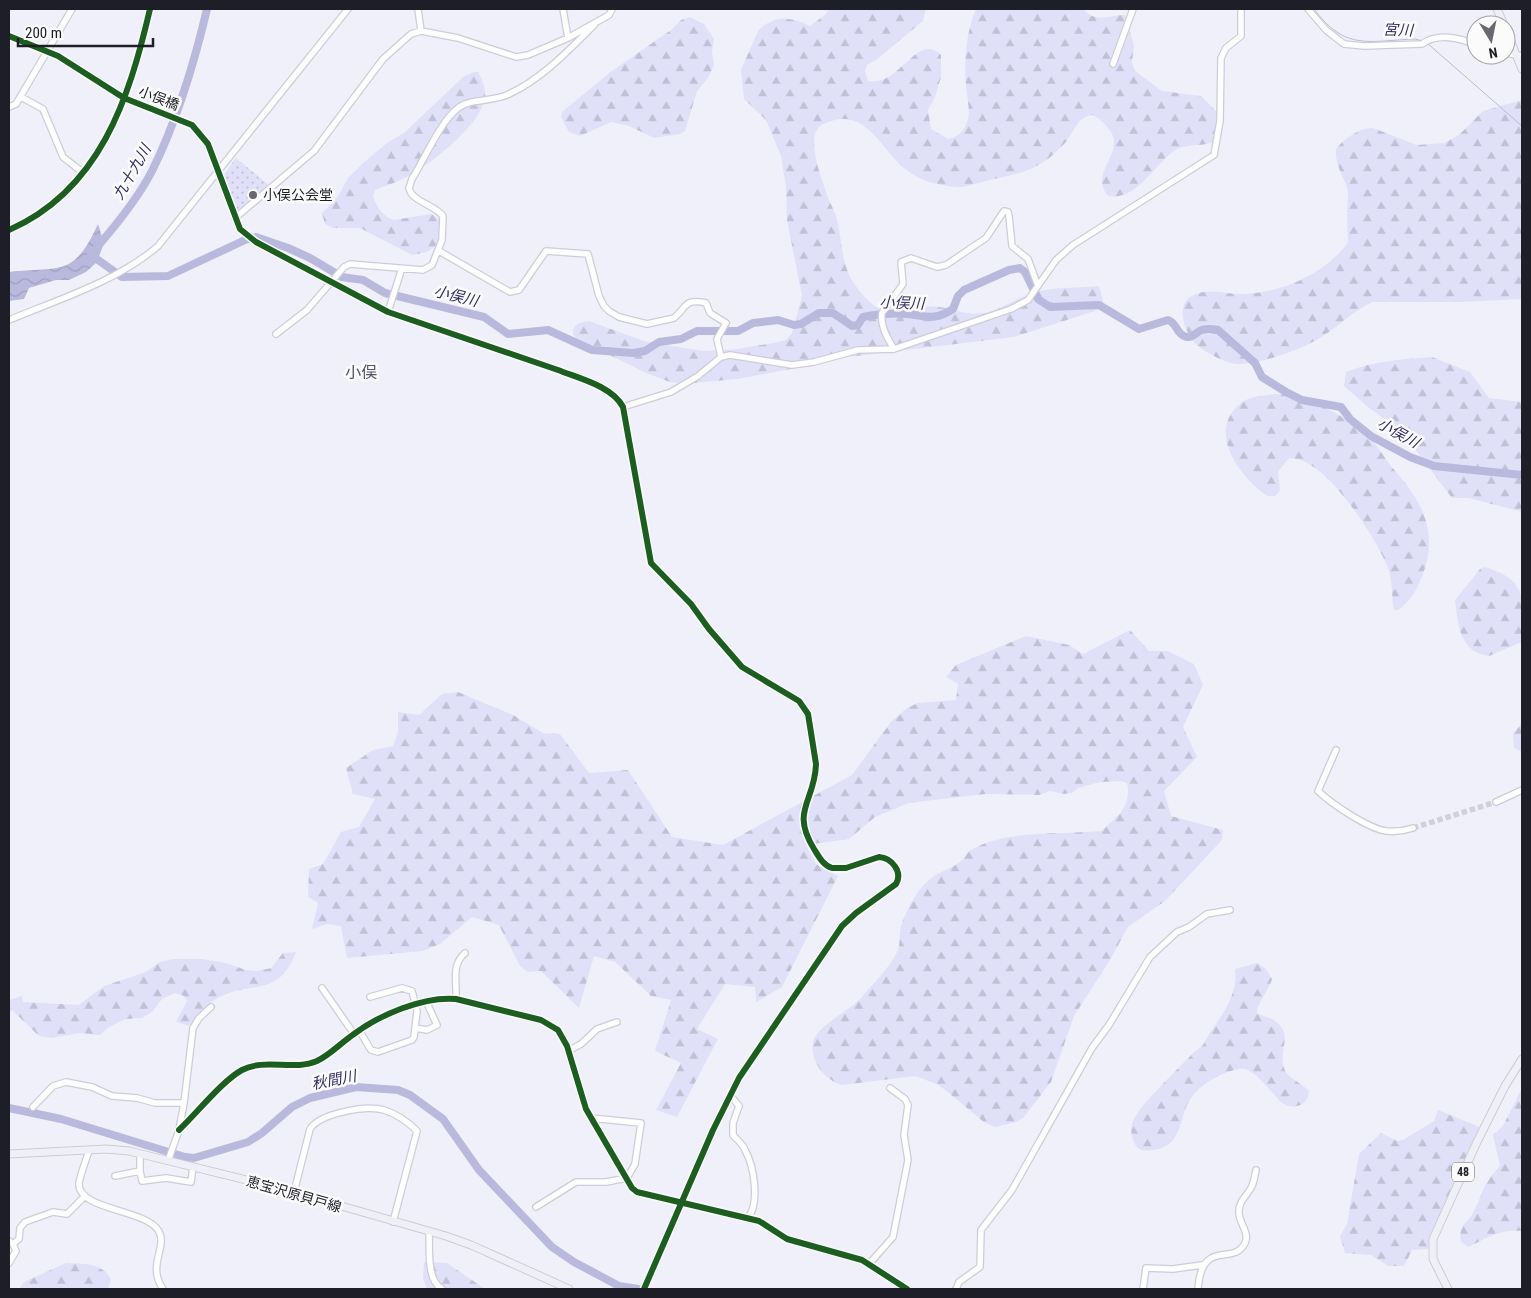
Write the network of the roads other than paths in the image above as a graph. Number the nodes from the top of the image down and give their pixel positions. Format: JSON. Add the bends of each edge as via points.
{"nodes":[{"id":1,"x":72,"y":9,"type":"edge"},
{"id":2,"x":348,"y":9,"type":"edge"},
{"id":3,"x":418,"y":9,"type":"edge"},
{"id":4,"x":563,"y":9,"type":"edge"},
{"id":5,"x":612,"y":9,"type":"edge"},
{"id":6,"x":1133,"y":9,"type":"edge"},
{"id":7,"x":1241,"y":9,"type":"edge"},
{"id":8,"x":1308,"y":9,"type":"edge"},
{"id":9,"x":595,"y":24,"type":"junction"},
{"id":10,"x":421,"y":31,"type":"junction"},
{"id":11,"x":9,"y":36,"type":"edge"},
{"id":12,"x":568,"y":38,"type":"junction"},
{"id":13,"x":1466,"y":42,"type":"edge"},
{"id":14,"x":47,"y":51,"type":"junction"},
{"id":15,"x":1519,"y":55,"type":"edge"},
{"id":16,"x":1113,"y":64,"type":"dead end"},
{"id":17,"x":1522,"y":69,"type":"edge"},
{"id":18,"x":21,"y":97,"type":"junction"},
{"id":19,"x":9,"y":107,"type":"edge"},
{"id":20,"x":81,"y":171,"type":"dead end"},
{"id":21,"x":218,"y":172,"type":"junction"},
{"id":22,"x":235,"y":218,"type":"junction"},
{"id":23,"x":439,"y":251,"type":"junction"},
{"id":24,"x":402,"y":268,"type":"junction"},
{"id":25,"x":333,"y":281,"type":"junction"},
{"id":26,"x":1038,"y":286,"type":"junction"},
{"id":27,"x":388,"y":312,"type":"junction"},
{"id":28,"x":9,"y":320,"type":"edge"},
{"id":29,"x":276,"y":334,"type":"dead end"},
{"id":30,"x":894,"y":349,"type":"junction"},
{"id":31,"x":721,"y":357,"type":"junction"},
{"id":32,"x":623,"y":407,"type":"junction"},
{"id":33,"x":1336,"y":750,"type":"dead end"},
{"id":34,"x":1522,"y":790,"type":"edge"},
{"id":35,"x":1496,"y":802,"type":"tunnel mouth"},
{"id":36,"x":1413,"y":828,"type":"tunnel mouth"},
{"id":37,"x":1230,"y":910,"type":"dead end"},
{"id":38,"x":465,"y":953,"type":"dead end"},
{"id":39,"x":322,"y":988,"type":"dead end"},
{"id":40,"x":370,"y":997,"type":"dead end"},
{"id":41,"x":456,"y":998,"type":"junction"},
{"id":42,"x":426,"y":1001,"type":"junction"},
{"id":43,"x":415,"y":1005,"type":"junction"},
{"id":44,"x":211,"y":1007,"type":"dead end"},
{"id":45,"x":617,"y":1022,"type":"dead end"},
{"id":46,"x":415,"y":1028,"type":"junction"},
{"id":47,"x":356,"y":1032,"type":"junction"},
{"id":48,"x":568,"y":1051,"type":"junction"},
{"id":49,"x":1522,"y":1059,"type":"edge"},
{"id":50,"x":890,"y":1088,"type":"dead end"},
{"id":51,"x":730,"y":1095,"type":"junction"},
{"id":52,"x":184,"y":1103,"type":"junction"},
{"id":53,"x":33,"y":1107,"type":"dead end"},
{"id":54,"x":590,"y":1118,"type":"junction"},
{"id":55,"x":179,"y":1130,"type":"junction"},
{"id":56,"x":89,"y":1150,"type":"junction"},
{"id":57,"x":9,"y":1154,"type":"edge"},
{"id":58,"x":140,"y":1154,"type":"junction"},
{"id":59,"x":169,"y":1159,"type":"junction"},
{"id":60,"x":193,"y":1167,"type":"junction"},
{"id":61,"x":1256,"y":1170,"type":"dead end"},
{"id":62,"x":140,"y":1171,"type":"junction"},
{"id":63,"x":115,"y":1176,"type":"dead end"},
{"id":64,"x":627,"y":1178,"type":"junction"},
{"id":65,"x":294,"y":1192,"type":"junction"},
{"id":66,"x":84,"y":1197,"type":"junction"},
{"id":67,"x":681,"y":1203,"type":"junction"},
{"id":68,"x":536,"y":1206,"type":"dead end"},
{"id":69,"x":748,"y":1218,"type":"junction"},
{"id":70,"x":393,"y":1222,"type":"junction"},
{"id":71,"x":429,"y":1232,"type":"junction"},
{"id":72,"x":11,"y":1243,"type":"edge"},
{"id":73,"x":9,"y":1263,"type":"edge"},
{"id":74,"x":869,"y":1264,"type":"junction"},
{"id":75,"x":1202,"y":1266,"type":"junction"},
{"id":76,"x":163,"y":1289,"type":"edge"},
{"id":77,"x":442,"y":1289,"type":"edge"},
{"id":78,"x":569,"y":1289,"type":"edge"},
{"id":79,"x":644,"y":1289,"type":"edge"},
{"id":80,"x":907,"y":1289,"type":"edge"},
{"id":81,"x":956,"y":1289,"type":"edge"},
{"id":82,"x":1143,"y":1289,"type":"edge"},
{"id":83,"x":1198,"y":1289,"type":"edge"},
{"id":84,"x":1448,"y":1289,"type":"edge"}],
"edges":[{"from":1,"to":14,"type":"street"},
{"from":2,"to":21,"type":"street"},
{"from":3,"to":10,"type":"street"},
{"from":4,"to":12,"type":"street"},
{"from":5,"to":9,"type":"street","via":[[609,15]]},
{"from":6,"to":16,"type":"street"},
{"from":7,"to":26,"type":"street","via":[[1241,36],[1226,48],[1221,58],[1220,121],[1214,155],[1073,245],[1056,260]]},
{"from":8,"to":13,"type":"street","via":[[1326,30],[1344,44],[1364,46],[1456,37]]},
{"from":9,"to":12,"type":"street"},
{"from":9,"to":23,"type":"street","via":[[548,68],[518,90],[500,98],[465,105],[452,113],[409,188],[413,196],[443,216]]},
{"from":10,"to":12,"type":"street","via":[[458,38],[516,57]]},
{"from":10,"to":22,"type":"street","via":[[411,34],[383,59],[314,151]]},
{"from":11,"to":14,"type":"street","name":"小俣橋"},
{"from":14,"to":18,"type":"street"},
{"from":14,"to":21,"type":"street","name":"小俣橋","via":[[127,99],[192,125],[205,138]]},
{"from":15,"to":17,"type":"main road"},
{"from":18,"to":19,"type":"street"},
{"from":18,"to":20,"type":"street","via":[[43,109],[63,157]]},
{"from":21,"to":22,"type":"street","name":"小俣橋"},
{"from":21,"to":28,"type":"street","via":[[158,246],[123,271]]},
{"from":22,"to":25,"type":"street","name":"小俣橋","via":[[242,231],[256,242]]},
{"from":23,"to":24,"type":"street","via":[[428,269]]},
{"from":23,"to":31,"type":"street","via":[[510,292],[519,290],[546,251],[588,254],[602,303],[619,316],[647,324],[674,318],[687,303],[706,303],[710,313],[726,323],[717,340]]},
{"from":24,"to":25,"type":"street","via":[[350,264]]},
{"from":24,"to":27,"type":"street"},
{"from":25,"to":27,"type":"street"},
{"from":25,"to":29,"type":"street","via":[[307,310]]},
{"from":26,"to":30,"type":"street","via":[[1024,303]]},
{"from":26,"to":30,"type":"street","via":[[1028,259],[1012,246],[1009,216],[1004,211],[986,238],[946,265],[937,267],[913,258],[900,262],[903,284],[881,318]]},
{"from":27,"to":32,"type":"street","via":[[582,379],[611,393]]},
{"from":30,"to":31,"type":"street","via":[[858,350],[792,365],[730,355]]},
{"from":31,"to":32,"type":"street","via":[[680,388]]},
{"from":32,"to":51,"type":"street","via":[[650,563],[691,604],[742,667],[799,701],[806,709],[816,764],[803,816],[803,829],[808,839],[827,866],[846,868],[874,857],[883,857],[896,866],[899,877],[889,891],[842,926]]},
{"from":33,"to":36,"type":"street","via":[[1318,791],[1327,800],[1374,828],[1403,831]]},
{"from":34,"to":35,"type":"street"},
{"from":37,"to":81,"type":"street","via":[[1207,914],[1177,932],[1150,957],[1110,1025],[1092,1048],[1012,1190],[981,1230],[980,1267],[958,1282]]},
{"from":38,"to":41,"type":"street","via":[[455,967],[458,979]]},
{"from":39,"to":47,"type":"street"},
{"from":40,"to":43,"type":"street","via":[[408,989],[412,991]]},
{"from":41,"to":42,"type":"street"},
{"from":41,"to":48,"type":"street","via":[[552,1025],[563,1038]]},
{"from":42,"to":43,"type":"street"},
{"from":42,"to":46,"type":"street","via":[[437,1024],[427,1030]]},
{"from":43,"to":46,"type":"street"},
{"from":43,"to":47,"type":"street","via":[[377,1019]]},
{"from":44,"to":52,"type":"street","via":[[193,1028]]},
{"from":45,"to":48,"type":"street","via":[[597,1029]]},
{"from":46,"to":47,"type":"street","via":[[412,1040],[378,1052],[371,1050]]},
{"from":47,"to":55,"type":"street","via":[[317,1061],[255,1066],[240,1071]]},
{"from":48,"to":54,"type":"street"},
{"from":49,"to":84,"type":"main road","number":"48","via":[[1477,1142],[1433,1239],[1432,1259]]},
{"from":50,"to":74,"type":"street","via":[[908,1105],[904,1135],[908,1160],[893,1237]]},
{"from":51,"to":67,"type":"street"},
{"from":51,"to":69,"type":"street","via":[[739,1106],[733,1135],[747,1152],[755,1185],[753,1209]]},
{"from":52,"to":53,"type":"street","via":[[155,1103],[112,1096],[92,1087],[66,1082],[53,1086]]},
{"from":52,"to":55,"type":"street"},
{"from":54,"to":64,"type":"street"},
{"from":54,"to":64,"type":"street","via":[[641,1122],[635,1164]]},
{"from":55,"to":59,"type":"street"},
{"from":56,"to":57,"type":"main road","name":"恵宝沢原貝戸線"},
{"from":56,"to":58,"type":"main road","name":"恵宝沢原貝戸線"},
{"from":56,"to":66,"type":"street","via":[[79,1184]]},
{"from":58,"to":59,"type":"main road","name":"恵宝沢原貝戸線"},
{"from":58,"to":62,"type":"street"},
{"from":59,"to":60,"type":"main road","name":"恵宝沢原貝戸線"},
{"from":60,"to":62,"type":"street","via":[[191,1182],[166,1178],[142,1181]]},
{"from":60,"to":65,"type":"main road","name":"恵宝沢原貝戸線"},
{"from":61,"to":75,"type":"street","via":[[1252,1186],[1238,1211],[1246,1242],[1238,1250],[1220,1255]]},
{"from":62,"to":63,"type":"street"},
{"from":64,"to":67,"type":"street","via":[[637,1192]]},
{"from":64,"to":68,"type":"street","via":[[576,1182]]},
{"from":65,"to":70,"type":"main road","name":"恵宝沢原貝戸線"},
{"from":65,"to":70,"type":"street","via":[[314,1123],[330,1115],[383,1110],[402,1118],[417,1131]]},
{"from":66,"to":72,"type":"street","via":[[67,1214],[54,1212],[25,1222],[20,1228],[20,1239]]},
{"from":66,"to":76,"type":"street","via":[[144,1219],[156,1228],[162,1241],[156,1276]]},
{"from":67,"to":69,"type":"street"},
{"from":67,"to":79,"type":"street"},
{"from":69,"to":74,"type":"street","via":[[796,1242],[852,1256]]},
{"from":70,"to":71,"type":"main road","name":"恵宝沢原貝戸線"},
{"from":71,"to":77,"type":"street","via":[[433,1277],[436,1286]]},
{"from":71,"to":78,"type":"main road","name":"恵宝沢原貝戸線","via":[[472,1245]]},
{"from":72,"to":73,"type":"street","via":[[16,1254]]},
{"from":74,"to":80,"type":"street"},
{"from":75,"to":82,"type":"street","via":[[1146,1268]]},
{"from":75,"to":83,"type":"street"}]}
